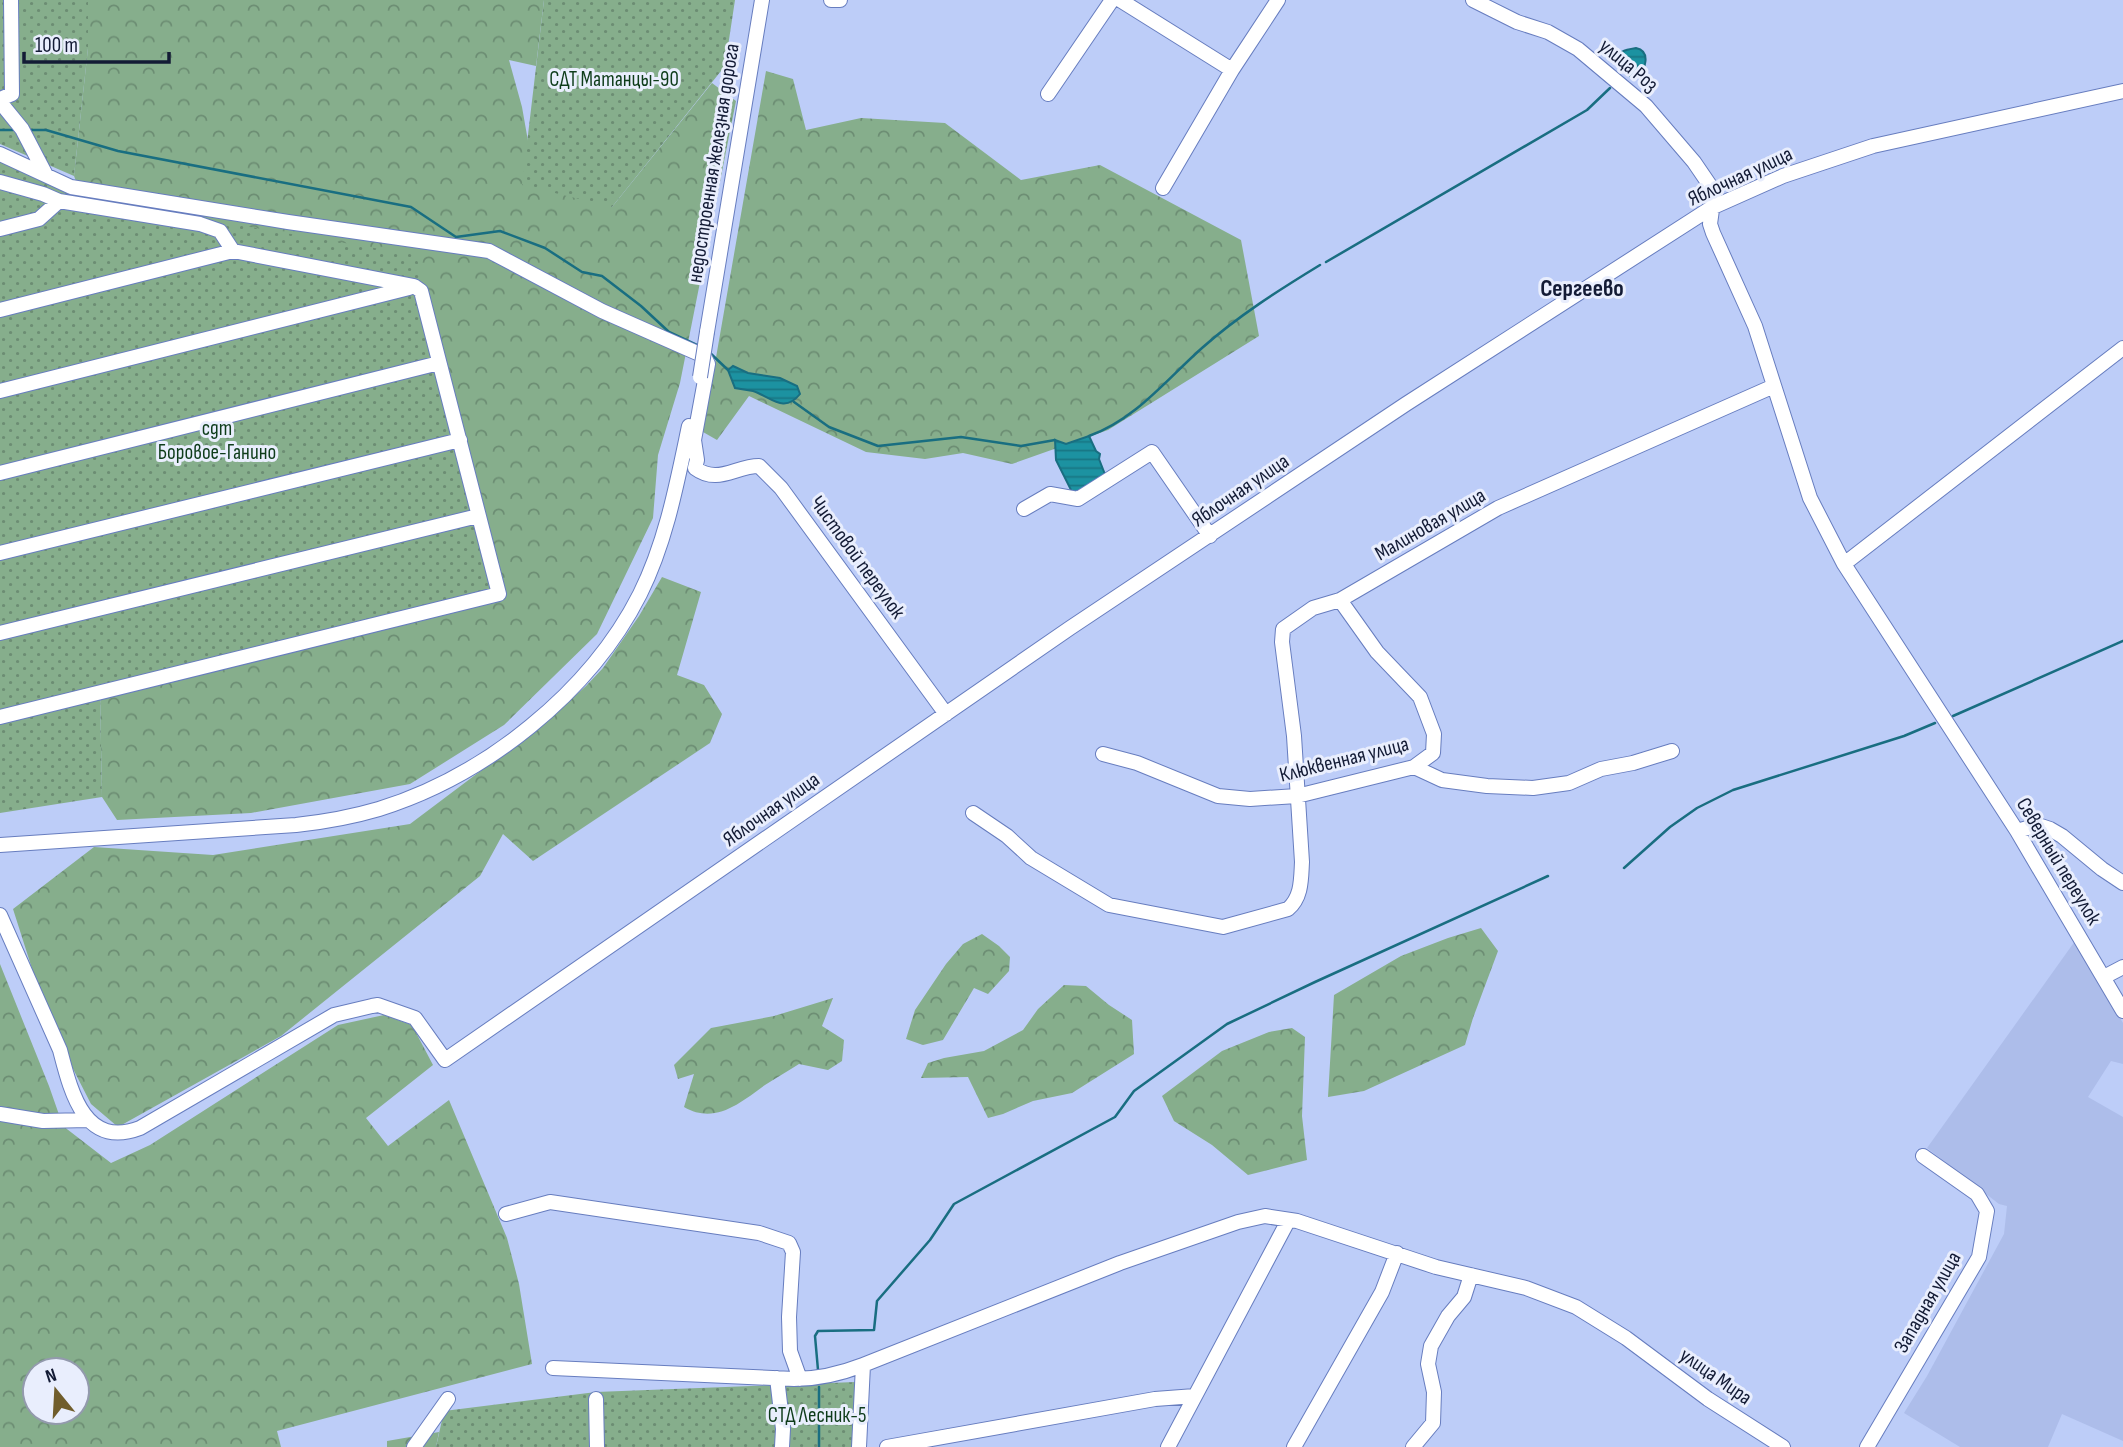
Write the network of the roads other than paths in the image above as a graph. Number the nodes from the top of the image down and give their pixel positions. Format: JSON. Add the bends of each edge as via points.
{"nodes":[{"id":1,"x":11,"y":0,"type":"edge"},
{"id":2,"x":762,"y":0,"type":"edge"},
{"id":3,"x":831,"y":0,"type":"edge"},
{"id":4,"x":840,"y":0,"type":"edge"},
{"id":5,"x":1112,"y":0,"type":"edge"},
{"id":6,"x":1120,"y":0,"type":"edge"},
{"id":7,"x":1278,"y":0,"type":"edge"},
{"id":8,"x":1473,"y":0,"type":"edge"},
{"id":9,"x":1494,"y":5,"type":"edge"},
{"id":10,"x":1232,"y":70,"type":"junction"},
{"id":11,"x":2123,"y":91,"type":"edge"},
{"id":12,"x":1048,"y":94,"type":"dead end"},
{"id":13,"x":0,"y":101,"type":"edge"},
{"id":14,"x":0,"y":154,"type":"edge"},
{"id":15,"x":46,"y":175,"type":"junction"},
{"id":16,"x":0,"y":182,"type":"edge"},
{"id":17,"x":1163,"y":188,"type":"dead end"},
{"id":18,"x":59,"y":201,"type":"junction"},
{"id":19,"x":1711,"y":208,"type":"junction"},
{"id":20,"x":0,"y":229,"type":"edge"},
{"id":21,"x":233,"y":251,"type":"junction"},
{"id":22,"x":414,"y":286,"type":"junction"},
{"id":23,"x":0,"y":310,"type":"edge"},
{"id":24,"x":2123,"y":348,"type":"edge"},
{"id":25,"x":439,"y":363,"type":"junction"},
{"id":26,"x":1774,"y":386,"type":"junction"},
{"id":27,"x":0,"y":391,"type":"edge"},
{"id":28,"x":460,"y":440,"type":"junction"},
{"id":29,"x":0,"y":473,"type":"edge"},
{"id":30,"x":1024,"y":509,"type":"dead end"},
{"id":31,"x":478,"y":516,"type":"junction"},
{"id":32,"x":1210,"y":536,"type":"junction"},
{"id":33,"x":0,"y":553,"type":"edge"},
{"id":34,"x":1844,"y":564,"type":"junction"},
{"id":35,"x":1340,"y":600,"type":"junction"},
{"id":36,"x":0,"y":633,"type":"edge"},
{"id":37,"x":946,"y":714,"type":"junction"},
{"id":38,"x":0,"y":717,"type":"edge"},
{"id":39,"x":1672,"y":751,"type":"dead end"},
{"id":40,"x":1103,"y":754,"type":"dead end"},
{"id":41,"x":1414,"y":767,"type":"junction"},
{"id":42,"x":1297,"y":796,"type":"junction"},
{"id":43,"x":973,"y":813,"type":"dead end"},
{"id":44,"x":2017,"y":831,"type":"junction"},
{"id":45,"x":0,"y":845,"type":"edge"},
{"id":46,"x":2123,"y":883,"type":"edge"},
{"id":47,"x":0,"y":915,"type":"edge"},
{"id":48,"x":2123,"y":967,"type":"edge"},
{"id":49,"x":2104,"y":978,"type":"junction"},
{"id":50,"x":2123,"y":1011,"type":"edge"},
{"id":51,"x":0,"y":1114,"type":"edge"},
{"id":52,"x":88,"y":1120,"type":"junction"},
{"id":53,"x":1923,"y":1156,"type":"dead end"},
{"id":54,"x":506,"y":1214,"type":"dead end"},
{"id":55,"x":1288,"y":1221,"type":"junction"},
{"id":56,"x":1397,"y":1254,"type":"junction"},
{"id":57,"x":1471,"y":1275,"type":"junction"},
{"id":58,"x":863,"y":1365,"type":"junction"},
{"id":59,"x":553,"y":1368,"type":"dead end"},
{"id":60,"x":777,"y":1378,"type":"junction"},
{"id":61,"x":800,"y":1379,"type":"junction"},
{"id":62,"x":1195,"y":1396,"type":"junction"},
{"id":63,"x":448,"y":1399,"type":"dead end"},
{"id":64,"x":596,"y":1399,"type":"dead end"},
{"id":65,"x":414,"y":1447,"type":"edge"},
{"id":66,"x":597,"y":1447,"type":"edge"},
{"id":67,"x":782,"y":1447,"type":"edge"},
{"id":68,"x":859,"y":1447,"type":"edge"},
{"id":69,"x":887,"y":1447,"type":"edge"},
{"id":70,"x":1168,"y":1447,"type":"edge"},
{"id":71,"x":1294,"y":1447,"type":"edge"},
{"id":72,"x":1413,"y":1447,"type":"edge"},
{"id":73,"x":1783,"y":1447,"type":"edge"},
{"id":74,"x":1867,"y":1447,"type":"edge"}],
"edges":[{"from":1,"to":13,"type":"street","via":[[12,94]]},
{"from":2,"to":45,"type":"street","name":"недостроенная железная дорога","bridge":true,"via":[[700,377],[672,503],[640,594],[590,669],[544,714],[496,751],[459,775],[382,808],[296,825]]},
{"from":3,"to":4,"type":"street"},
{"from":5,"to":12,"type":"street"},
{"from":6,"to":10,"type":"street"},
{"from":7,"to":10,"type":"street"},
{"from":8,"to":9,"type":"street","name":"улица Роз"},
{"from":9,"to":19,"type":"street","name":"улица Роз","via":[[1517,22],[1578,49],[1646,106],[1709,184],[1714,195]]},
{"from":10,"to":17,"type":"street"},
{"from":11,"to":19,"type":"street","name":"Яблочная улица","via":[[1873,146],[1783,176]]},
{"from":13,"to":15,"type":"street","via":[[22,129]]},
{"from":14,"to":15,"type":"street"},
{"from":15,"to":37,"type":"street","name":"Чистовой переулок","via":[[71,187],[489,251],[602,312],[704,356],[708,364],[694,440],[695,468],[714,476],[749,466],[760,466],[768,473]]},
{"from":16,"to":18,"type":"street"},
{"from":18,"to":20,"type":"street","via":[[39,219]]},
{"from":18,"to":21,"type":"street","via":[[200,224],[220,231]]},
{"from":19,"to":26,"type":"street","name":"улица Роз","via":[[1713,233],[1755,326]]},
{"from":19,"to":32,"type":"street","name":"Яблочная улица"},
{"from":21,"to":22,"type":"street"},
{"from":21,"to":23,"type":"street"},
{"from":22,"to":25,"type":"street","via":[[421,291]]},
{"from":22,"to":27,"type":"street"},
{"from":24,"to":34,"type":"street"},
{"from":25,"to":28,"type":"street"},
{"from":25,"to":29,"type":"street"},
{"from":26,"to":34,"type":"street","name":"улица Роз","via":[[1810,498]]},
{"from":26,"to":35,"type":"street","name":"Малиновая улица","via":[[1498,508]]},
{"from":28,"to":31,"type":"street"},
{"from":28,"to":33,"type":"street"},
{"from":30,"to":32,"type":"street","via":[[1050,494],[1078,499],[1152,452]]},
{"from":31,"to":36,"type":"street"},
{"from":31,"to":38,"type":"street","via":[[499,594]]},
{"from":32,"to":37,"type":"street","name":"Яблочная улица"},
{"from":34,"to":44,"type":"street","name":"Северный переулок"},
{"from":35,"to":41,"type":"street","name":"Клюквенная улица","via":[[1377,653],[1420,697],[1434,734],[1433,753]]},
{"from":35,"to":42,"type":"street","name":"Малиновая улица","via":[[1313,608],[1283,629]]},
{"from":37,"to":52,"type":"street","name":"Яблочная улица","via":[[444,1060],[415,1018],[378,1005],[334,1015],[139,1128],[117,1134]]},
{"from":39,"to":41,"type":"street","via":[[1601,769],[1569,783],[1534,788],[1442,780]]},
{"from":40,"to":42,"type":"street","name":"Клюквенная улица","via":[[1218,796]]},
{"from":41,"to":42,"type":"street","name":"Клюквенная улица"},
{"from":42,"to":43,"type":"street","via":[[1302,862],[1296,903],[1223,927],[1109,905],[1031,858]]},
{"from":44,"to":46,"type":"street","via":[[2038,825],[2050,829]]},
{"from":44,"to":49,"type":"street","name":"Северный переулок"},
{"from":47,"to":52,"type":"street"},
{"from":48,"to":49,"type":"street"},
{"from":49,"to":50,"type":"street","name":"Северный переулок"},
{"from":51,"to":52,"type":"street","via":[[43,1121]]},
{"from":53,"to":74,"type":"street","name":"Западная улица","via":[[1977,1194],[1987,1211],[1979,1257]]},
{"from":54,"to":61,"type":"street","via":[[550,1202],[747,1231],[789,1243],[793,1252],[790,1350]]},
{"from":55,"to":56,"type":"street","name":"улица Мира"},
{"from":55,"to":58,"type":"street","name":"улица Мира","via":[[1265,1216],[1214,1230]]},
{"from":55,"to":62,"type":"street"},
{"from":56,"to":57,"type":"street","name":"улица Мира"},
{"from":56,"to":71,"type":"street","via":[[1382,1292]]},
{"from":57,"to":72,"type":"street","via":[[1464,1297],[1431,1346],[1433,1423]]},
{"from":57,"to":73,"type":"street","name":"улица Мира","via":[[1526,1288],[1576,1307]]},
{"from":58,"to":61,"type":"street","name":"улица Мира","via":[[840,1374]]},
{"from":58,"to":68,"type":"street"},
{"from":59,"to":60,"type":"street","name":"улица Мира"},
{"from":60,"to":61,"type":"street","name":"улица Мира"},
{"from":60,"to":67,"type":"street"},
{"from":62,"to":69,"type":"street","via":[[1155,1399]]},
{"from":62,"to":70,"type":"street"},
{"from":63,"to":65,"type":"street"},
{"from":64,"to":66,"type":"street"}]}
